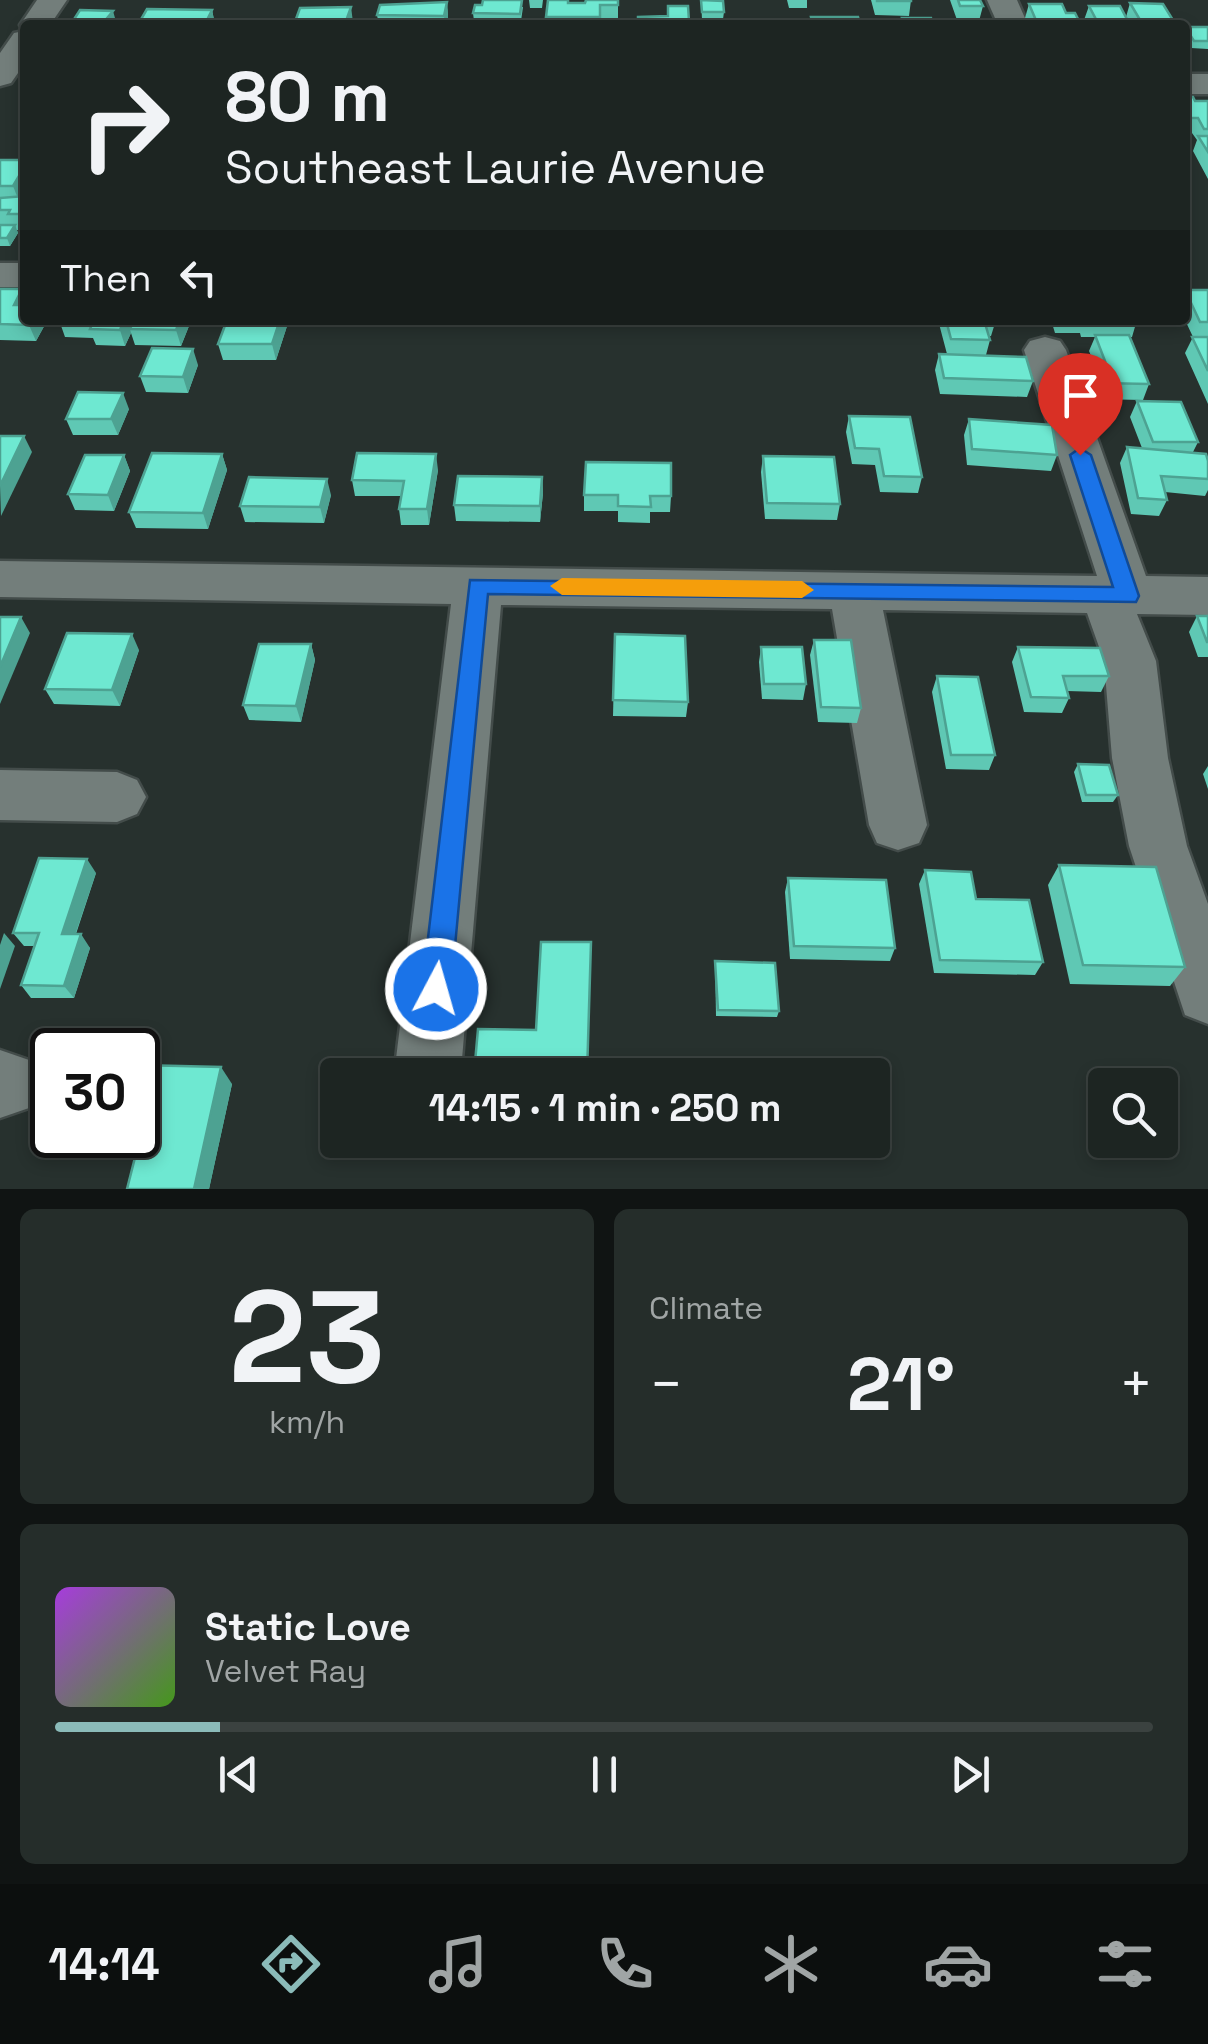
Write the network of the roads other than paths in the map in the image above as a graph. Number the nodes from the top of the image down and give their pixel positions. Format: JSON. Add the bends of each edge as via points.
{"nodes":[{"id":1,"x":20,"y":49,"type":"edge"},
{"id":2,"x":7,"y":74,"type":"edge"},
{"id":3,"x":1045,"y":350,"type":"dead end"},
{"id":4,"x":0,"y":579,"type":"edge"},
{"id":5,"x":478,"y":586,"type":"junction"},
{"id":6,"x":854,"y":590,"type":"junction"},
{"id":7,"x":1116,"y":596,"type":"junction"},
{"id":8,"x":1208,"y":596,"type":"edge"},
{"id":9,"x":0,"y":795,"type":"edge"},
{"id":10,"x":117,"y":796,"type":"dead end"},
{"id":11,"x":898,"y":825,"type":"dead end"},
{"id":12,"x":1208,"y":993,"type":"edge"},
{"id":13,"x":428,"y":1058,"type":"edge"}],
"edges":[{"from":1,"to":2,"type":"street"},
{"from":3,"to":7,"type":"street"},
{"from":4,"to":5,"type":"street"},
{"from":5,"to":6,"type":"street"},
{"from":5,"to":13,"type":"street"},
{"from":6,"to":7,"type":"street"},
{"from":6,"to":11,"type":"street"},
{"from":7,"to":8,"type":"street"},
{"from":7,"to":12,"type":"street","via":[[1158,846]]},
{"from":9,"to":10,"type":"street"}]}
